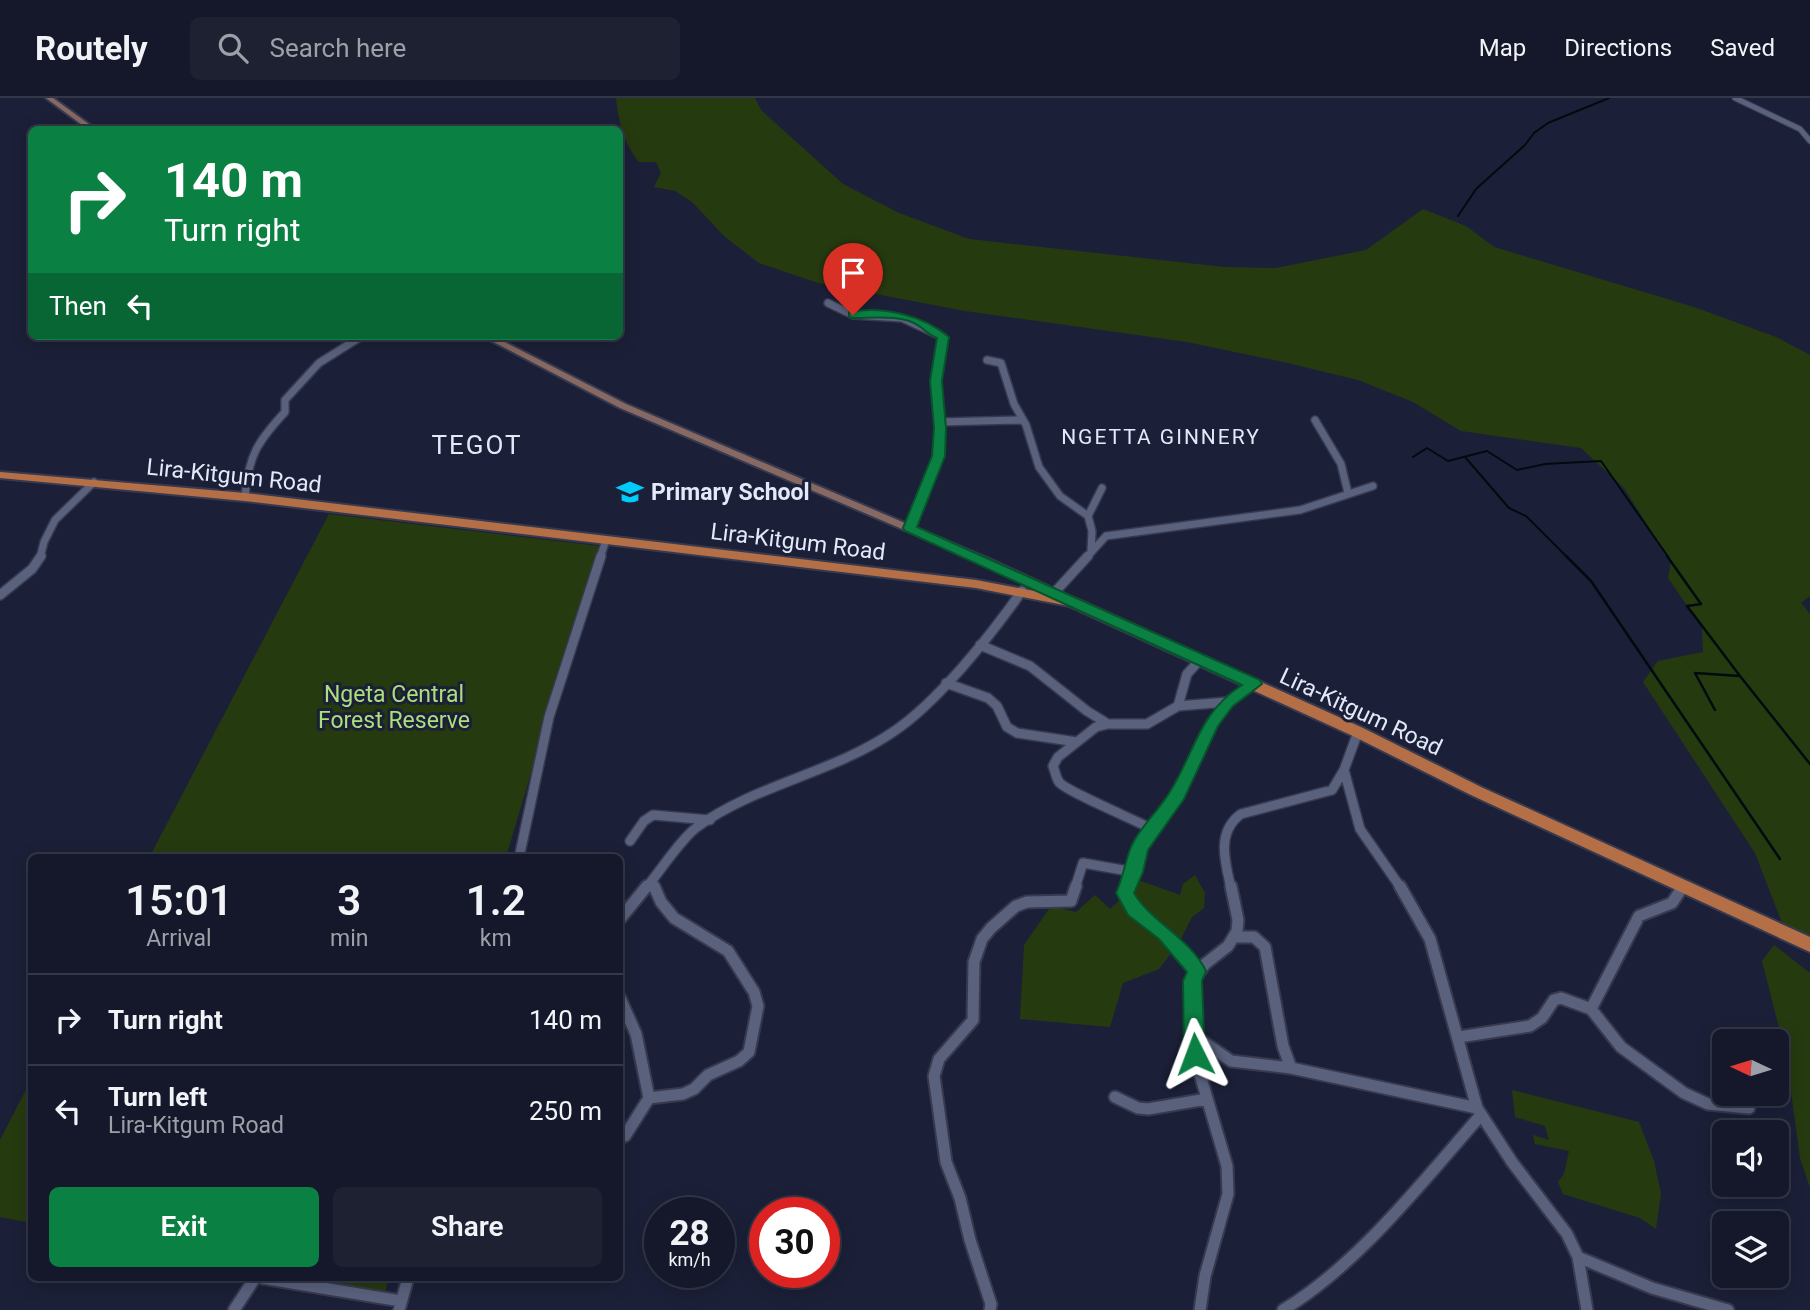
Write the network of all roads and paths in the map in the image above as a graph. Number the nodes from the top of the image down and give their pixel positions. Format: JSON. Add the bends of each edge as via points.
{"nodes":[{"id":1,"x":49,"y":98,"type":"edge"},
{"id":2,"x":1735,"y":98,"type":"edge"},
{"id":3,"x":88,"y":126,"type":"edge"},
{"id":4,"x":1810,"y":141,"type":"edge"},
{"id":5,"x":828,"y":303,"type":"dead end"},
{"id":6,"x":354,"y":340,"type":"edge"},
{"id":7,"x":494,"y":340,"type":"edge"},
{"id":8,"x":987,"y":360,"type":"dead end"},
{"id":9,"x":1022,"y":420,"type":"junction"},
{"id":10,"x":1315,"y":420,"type":"dead end"},
{"id":11,"x":939,"y":422,"type":"junction"},
{"id":12,"x":0,"y":475,"type":"edge"},
{"id":13,"x":94,"y":482,"type":"junction"},
{"id":14,"x":1373,"y":486,"type":"dead end"},
{"id":15,"x":1102,"y":488,"type":"dead end"},
{"id":16,"x":1348,"y":493,"type":"junction"},
{"id":17,"x":245,"y":497,"type":"junction"},
{"id":18,"x":1088,"y":516,"type":"junction"},
{"id":19,"x":910,"y":528,"type":"junction"},
{"id":20,"x":607,"y":540,"type":"junction"},
{"id":21,"x":1091,"y":552,"type":"junction"},
{"id":22,"x":1022,"y":591,"type":"junction"},
{"id":23,"x":1054,"y":593,"type":"junction"},
{"id":24,"x":0,"y":596,"type":"edge"},
{"id":25,"x":1072,"y":602,"type":"junction"},
{"id":26,"x":980,"y":645,"type":"junction"},
{"id":27,"x":1199,"y":661,"type":"junction"},
{"id":28,"x":946,"y":683,"type":"junction"},
{"id":29,"x":1254,"y":684,"type":"junction"},
{"id":30,"x":1227,"y":702,"type":"junction"},
{"id":31,"x":1178,"y":706,"type":"junction"},
{"id":32,"x":1108,"y":724,"type":"junction"},
{"id":33,"x":1358,"y":732,"type":"junction"},
{"id":34,"x":1077,"y":742,"type":"junction"},
{"id":35,"x":1344,"y":770,"type":"junction"},
{"id":36,"x":712,"y":820,"type":"junction"},
{"id":37,"x":1152,"y":830,"type":"junction"},
{"id":38,"x":630,"y":841,"type":"dead end"},
{"id":39,"x":520,"y":854,"type":"edge"},
{"id":40,"x":1134,"y":872,"type":"junction"},
{"id":41,"x":652,"y":883,"type":"junction"},
{"id":42,"x":1682,"y":888,"type":"junction"},
{"id":43,"x":623,"y":916,"type":"edge"},
{"id":44,"x":1238,"y":937,"type":"junction"},
{"id":45,"x":1810,"y":945,"type":"edge"},
{"id":46,"x":1197,"y":971,"type":"junction"},
{"id":47,"x":623,"y":1002,"type":"edge"},
{"id":48,"x":1591,"y":1009,"type":"junction"},
{"id":49,"x":1192,"y":1034,"type":"junction"},
{"id":50,"x":1459,"y":1037,"type":"junction"},
{"id":51,"x":1291,"y":1068,"type":"junction"},
{"id":52,"x":1115,"y":1097,"type":"dead end"},
{"id":53,"x":649,"y":1098,"type":"junction"},
{"id":54,"x":1206,"y":1099,"type":"junction"},
{"id":55,"x":1749,"y":1108,"type":"dead end"},
{"id":56,"x":1479,"y":1111,"type":"junction"},
{"id":57,"x":625,"y":1136,"type":"dead end"},
{"id":58,"x":1578,"y":1257,"type":"junction"},
{"id":59,"x":253,"y":1281,"type":"edge"},
{"id":60,"x":277,"y":1281,"type":"edge"},
{"id":61,"x":407,"y":1281,"type":"edge"},
{"id":62,"x":400,"y":1306,"type":"edge"},
{"id":63,"x":234,"y":1310,"type":"edge"},
{"id":64,"x":990,"y":1310,"type":"edge"},
{"id":65,"x":1200,"y":1310,"type":"edge"},
{"id":66,"x":1283,"y":1310,"type":"edge"},
{"id":67,"x":1587,"y":1310,"type":"edge"},
{"id":68,"x":1728,"y":1310,"type":"edge"}],
"edges":[{"from":1,"to":3,"type":"main road"},
{"from":2,"to":4,"type":"street","via":[[1800,129]]},
{"from":5,"to":11,"type":"street","via":[[853,315],[908,319],[943,337],[936,381]]},
{"from":6,"to":17,"type":"street","via":[[324,356],[285,400],[285,412],[265,431],[248,462]]},
{"from":7,"to":19,"type":"main road","via":[[623,406]]},
{"from":8,"to":9,"type":"street","via":[[1001,363]]},
{"from":9,"to":11,"type":"street"},
{"from":9,"to":18,"type":"street","via":[[1039,467],[1052,487]]},
{"from":10,"to":16,"type":"street","via":[[1348,475]]},
{"from":11,"to":19,"type":"street","via":[[939,456]]},
{"from":12,"to":13,"type":"main road","name":"Lira-Kitgum Road"},
{"from":13,"to":17,"type":"main road","name":"Lira-Kitgum Road"},
{"from":13,"to":24,"type":"street","via":[[55,520],[32,569]]},
{"from":14,"to":16,"type":"street"},
{"from":15,"to":18,"type":"street"},
{"from":16,"to":21,"type":"street","via":[[1300,510],[1112,534],[1100,538]]},
{"from":17,"to":20,"type":"main road","name":"Lira-Kitgum Road"},
{"from":18,"to":21,"type":"street"},
{"from":19,"to":23,"type":"main road"},
{"from":20,"to":22,"type":"main road","name":"Lira-Kitgum Road"},
{"from":20,"to":39,"type":"street","via":[[549,717]]},
{"from":21,"to":23,"type":"street"},
{"from":22,"to":25,"type":"main road","name":"Lira-Kitgum Road"},
{"from":22,"to":26,"type":"street"},
{"from":23,"to":25,"type":"main road"},
{"from":25,"to":27,"type":"main road","name":"Lira-Kitgum Road"},
{"from":26,"to":28,"type":"street"},
{"from":26,"to":32,"type":"street","via":[[1027,663],[1081,709]]},
{"from":27,"to":29,"type":"main road","name":"Lira-Kitgum Road"},
{"from":27,"to":31,"type":"street","via":[[1187,674]]},
{"from":28,"to":34,"type":"street","via":[[988,698],[1007,727],[1017,733]]},
{"from":28,"to":36,"type":"street","via":[[892,733],[821,769],[768,789]]},
{"from":29,"to":30,"type":"street"},
{"from":29,"to":33,"type":"main road","name":"Lira-Kitgum Road"},
{"from":30,"to":31,"type":"street"},
{"from":30,"to":37,"type":"street","via":[[1211,724],[1178,794]]},
{"from":31,"to":32,"type":"street","via":[[1147,724]]},
{"from":32,"to":34,"type":"street"},
{"from":33,"to":35,"type":"street"},
{"from":33,"to":42,"type":"main road","name":"Lira-Kitgum Road"},
{"from":34,"to":37,"type":"street","via":[[1053,766],[1059,782]]},
{"from":35,"to":44,"type":"street","via":[[1330,792],[1268,806],[1230,821],[1226,858]]},
{"from":35,"to":50,"type":"street","via":[[1360,829],[1411,902],[1430,939]]},
{"from":36,"to":38,"type":"street","via":[[653,815]]},
{"from":36,"to":41,"type":"street","via":[[695,828]]},
{"from":37,"to":40,"type":"street","via":[[1139,848]]},
{"from":40,"to":46,"type":"street","via":[[1126,888],[1128,902],[1165,934]]},
{"from":40,"to":64,"type":"street","via":[[1083,863],[1071,901],[1027,902],[990,928],[974,962],[973,1020],[939,1059],[934,1076],[941,1138]]},
{"from":41,"to":43,"type":"street"},
{"from":41,"to":53,"type":"street","via":[[674,918],[728,951],[758,1006],[750,1052],[694,1089]]},
{"from":42,"to":45,"type":"main road","name":"Lira-Kitgum Road"},
{"from":42,"to":48,"type":"street","via":[[1672,903],[1639,916]]},
{"from":44,"to":46,"type":"street"},
{"from":44,"to":51,"type":"street","via":[[1254,937],[1265,947]]},
{"from":46,"to":49,"type":"street"},
{"from":47,"to":53,"type":"street","via":[[637,1032]]},
{"from":48,"to":50,"type":"street","via":[[1561,998],[1530,1026]]},
{"from":48,"to":55,"type":"street","via":[[1621,1047],[1684,1093],[1708,1104]]},
{"from":49,"to":51,"type":"street","via":[[1231,1061]]},
{"from":49,"to":54,"type":"street"},
{"from":50,"to":56,"type":"street"},
{"from":51,"to":56,"type":"street"},
{"from":52,"to":54,"type":"street","via":[[1147,1110]]},
{"from":53,"to":57,"type":"street"},
{"from":54,"to":65,"type":"street","via":[[1227,1166],[1228,1194]]},
{"from":56,"to":58,"type":"street","via":[[1554,1214]]},
{"from":56,"to":66,"type":"street","via":[[1408,1198],[1350,1257],[1308,1296]]},
{"from":58,"to":67,"type":"street"},
{"from":58,"to":68,"type":"street","via":[[1682,1300]]},
{"from":59,"to":63,"type":"street"},
{"from":60,"to":62,"type":"street"},
{"from":61,"to":62,"type":"street"}]}
